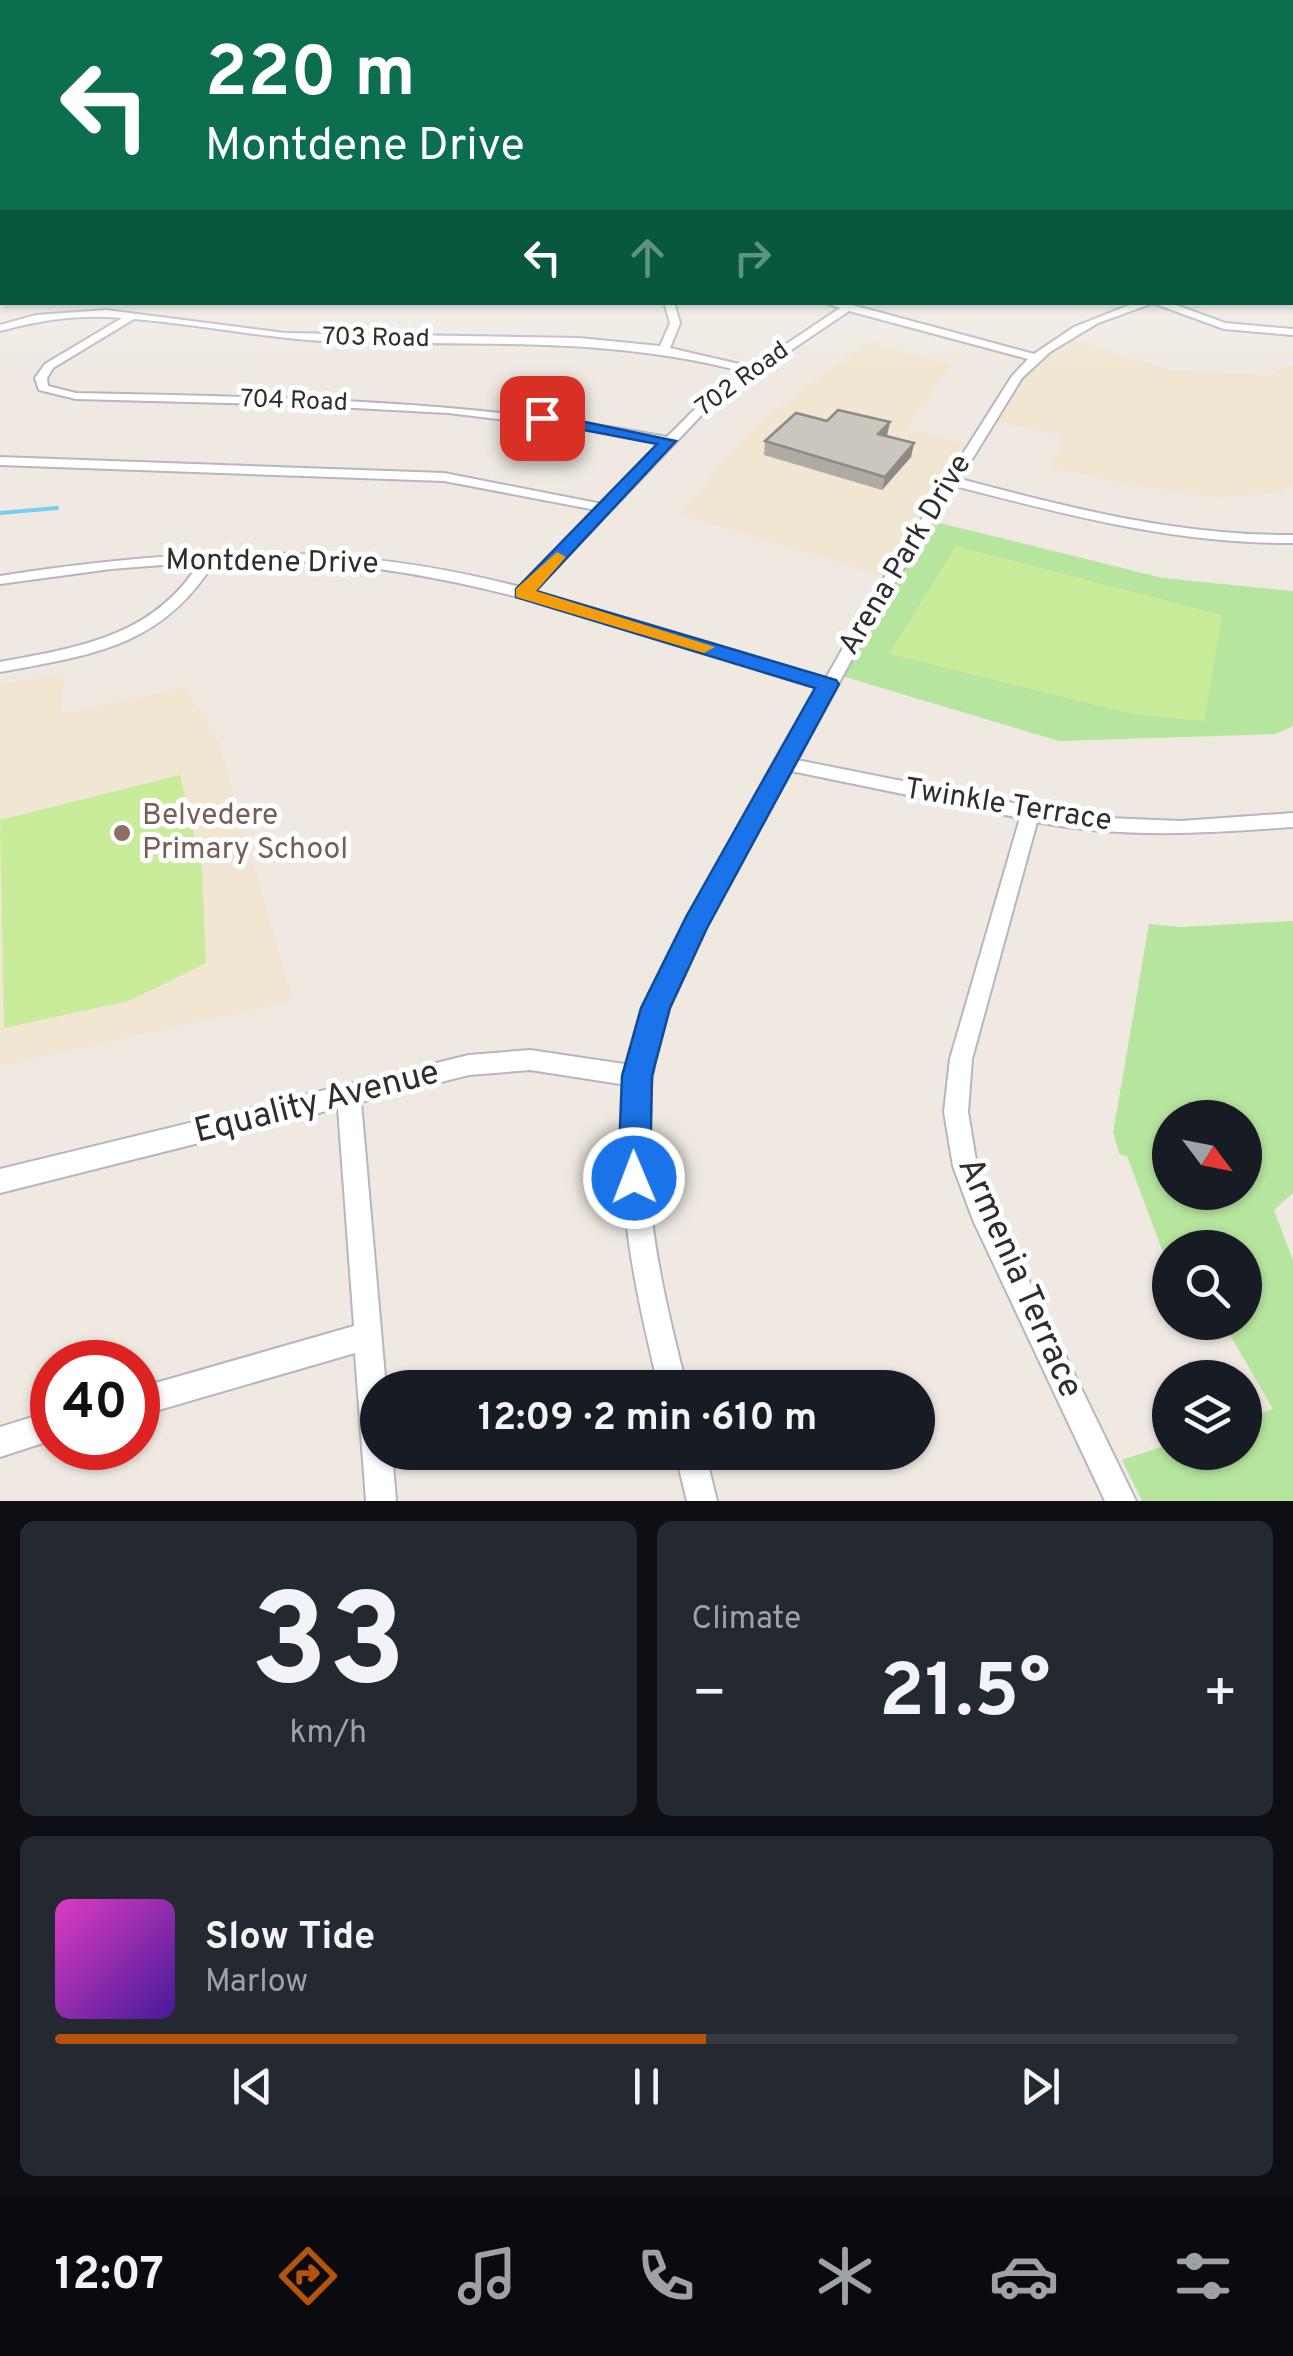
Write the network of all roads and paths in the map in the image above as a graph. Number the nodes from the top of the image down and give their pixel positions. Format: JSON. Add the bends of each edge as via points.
{"nodes":[{"id":1,"x":670,"y":305,"type":"edge"},
{"id":2,"x":838,"y":305,"type":"edge"},
{"id":3,"x":1141,"y":305,"type":"edge"},
{"id":4,"x":1165,"y":305,"type":"edge"},
{"id":5,"x":847,"y":308,"type":"junction"},
{"id":6,"x":134,"y":315,"type":"junction"},
{"id":7,"x":0,"y":328,"type":"edge"},
{"id":8,"x":1293,"y":332,"type":"edge"},
{"id":9,"x":665,"y":347,"type":"junction"},
{"id":10,"x":1035,"y":358,"type":"junction"},
{"id":11,"x":752,"y":370,"type":"junction"},
{"id":12,"x":668,"y":441,"type":"junction"},
{"id":13,"x":0,"y":462,"type":"edge"},
{"id":14,"x":952,"y":480,"type":"junction"},
{"id":15,"x":604,"y":508,"type":"junction"},
{"id":16,"x":1293,"y":539,"type":"edge"},
{"id":17,"x":210,"y":557,"type":"junction"},
{"id":18,"x":0,"y":580,"type":"edge"},
{"id":19,"x":523,"y":593,"type":"junction"},
{"id":20,"x":0,"y":667,"type":"edge"},
{"id":21,"x":828,"y":684,"type":"junction"},
{"id":22,"x":785,"y":764,"type":"junction"},
{"id":23,"x":1030,"y":815,"type":"junction"},
{"id":24,"x":1293,"y":820,"type":"edge"},
{"id":25,"x":637,"y":1076,"type":"junction"},
{"id":26,"x":349,"y":1095,"type":"junction"},
{"id":27,"x":0,"y":1181,"type":"edge"},
{"id":28,"x":369,"y":1336,"type":"junction"},
{"id":29,"x":668,"y":1370,"type":"edge"},
{"id":30,"x":160,"y":1396,"type":"edge"},
{"id":31,"x":30,"y":1433,"type":"edge"},
{"id":32,"x":0,"y":1442,"type":"edge"},
{"id":33,"x":694,"y":1470,"type":"edge"},
{"id":34,"x":380,"y":1501,"type":"edge"},
{"id":35,"x":702,"y":1501,"type":"edge"},
{"id":36,"x":1121,"y":1501,"type":"edge"}],
"edges":[{"from":1,"to":9,"type":"street","via":[[675,323]]},
{"from":2,"to":5,"type":"street"},
{"from":3,"to":10,"type":"street","name":"Arena Park Drive","via":[[1080,328]]},
{"from":4,"to":8,"type":"street","via":[[1224,326]]},
{"from":5,"to":10,"type":"street"},
{"from":5,"to":11,"type":"street","name":"702 Road"},
{"from":6,"to":7,"type":"street","name":"703 Road","via":[[68,311]]},
{"from":6,"to":9,"type":"street","name":"703 Road","via":[[282,336]]},
{"from":6,"to":12,"type":"street","name":"704 Road","via":[[49,366],[40,378],[43,388],[76,396],[464,409]]},
{"from":9,"to":11,"type":"street","name":"703 Road"},
{"from":10,"to":14,"type":"street","name":"Arena Park Drive"},
{"from":11,"to":12,"type":"street","name":"702 Road"},
{"from":12,"to":15,"type":"street","name":"702 Road"},
{"from":13,"to":15,"type":"street","via":[[444,477]]},
{"from":14,"to":16,"type":"street","via":[[1148,527]]},
{"from":14,"to":21,"type":"street","name":"Arena Park Drive"},
{"from":15,"to":19,"type":"street","name":"702 Road"},
{"from":17,"to":18,"type":"street","name":"Montdene Drive"},
{"from":17,"to":19,"type":"street","name":"Montdene Drive","via":[[380,564]]},
{"from":17,"to":20,"type":"street","via":[[180,604],[139,630],[77,652]]},
{"from":19,"to":21,"type":"street","name":"Montdene Drive"},
{"from":21,"to":22,"type":"street","name":"Arena Park Drive"},
{"from":22,"to":23,"type":"street","name":"Twinkle Terrace"},
{"from":22,"to":25,"type":"street","name":"Arena Park Drive","via":[[675,964]]},
{"from":23,"to":24,"type":"street","name":"Twinkle Terrace","via":[[1181,828]]},
{"from":23,"to":36,"type":"street","name":"Armenia Terrace","via":[[961,1059],[959,1138],[986,1220]]},
{"from":25,"to":26,"type":"street","name":"Equality Avenue","via":[[495,1061]]},
{"from":25,"to":29,"type":"street","name":"Arena Park Drive","via":[[635,1202]]},
{"from":26,"to":27,"type":"street","name":"Equality Avenue"},
{"from":26,"to":28,"type":"street"},
{"from":28,"to":30,"type":"street"},
{"from":28,"to":34,"type":"street"},
{"from":31,"to":32,"type":"street"},
{"from":33,"to":35,"type":"street"}]}
